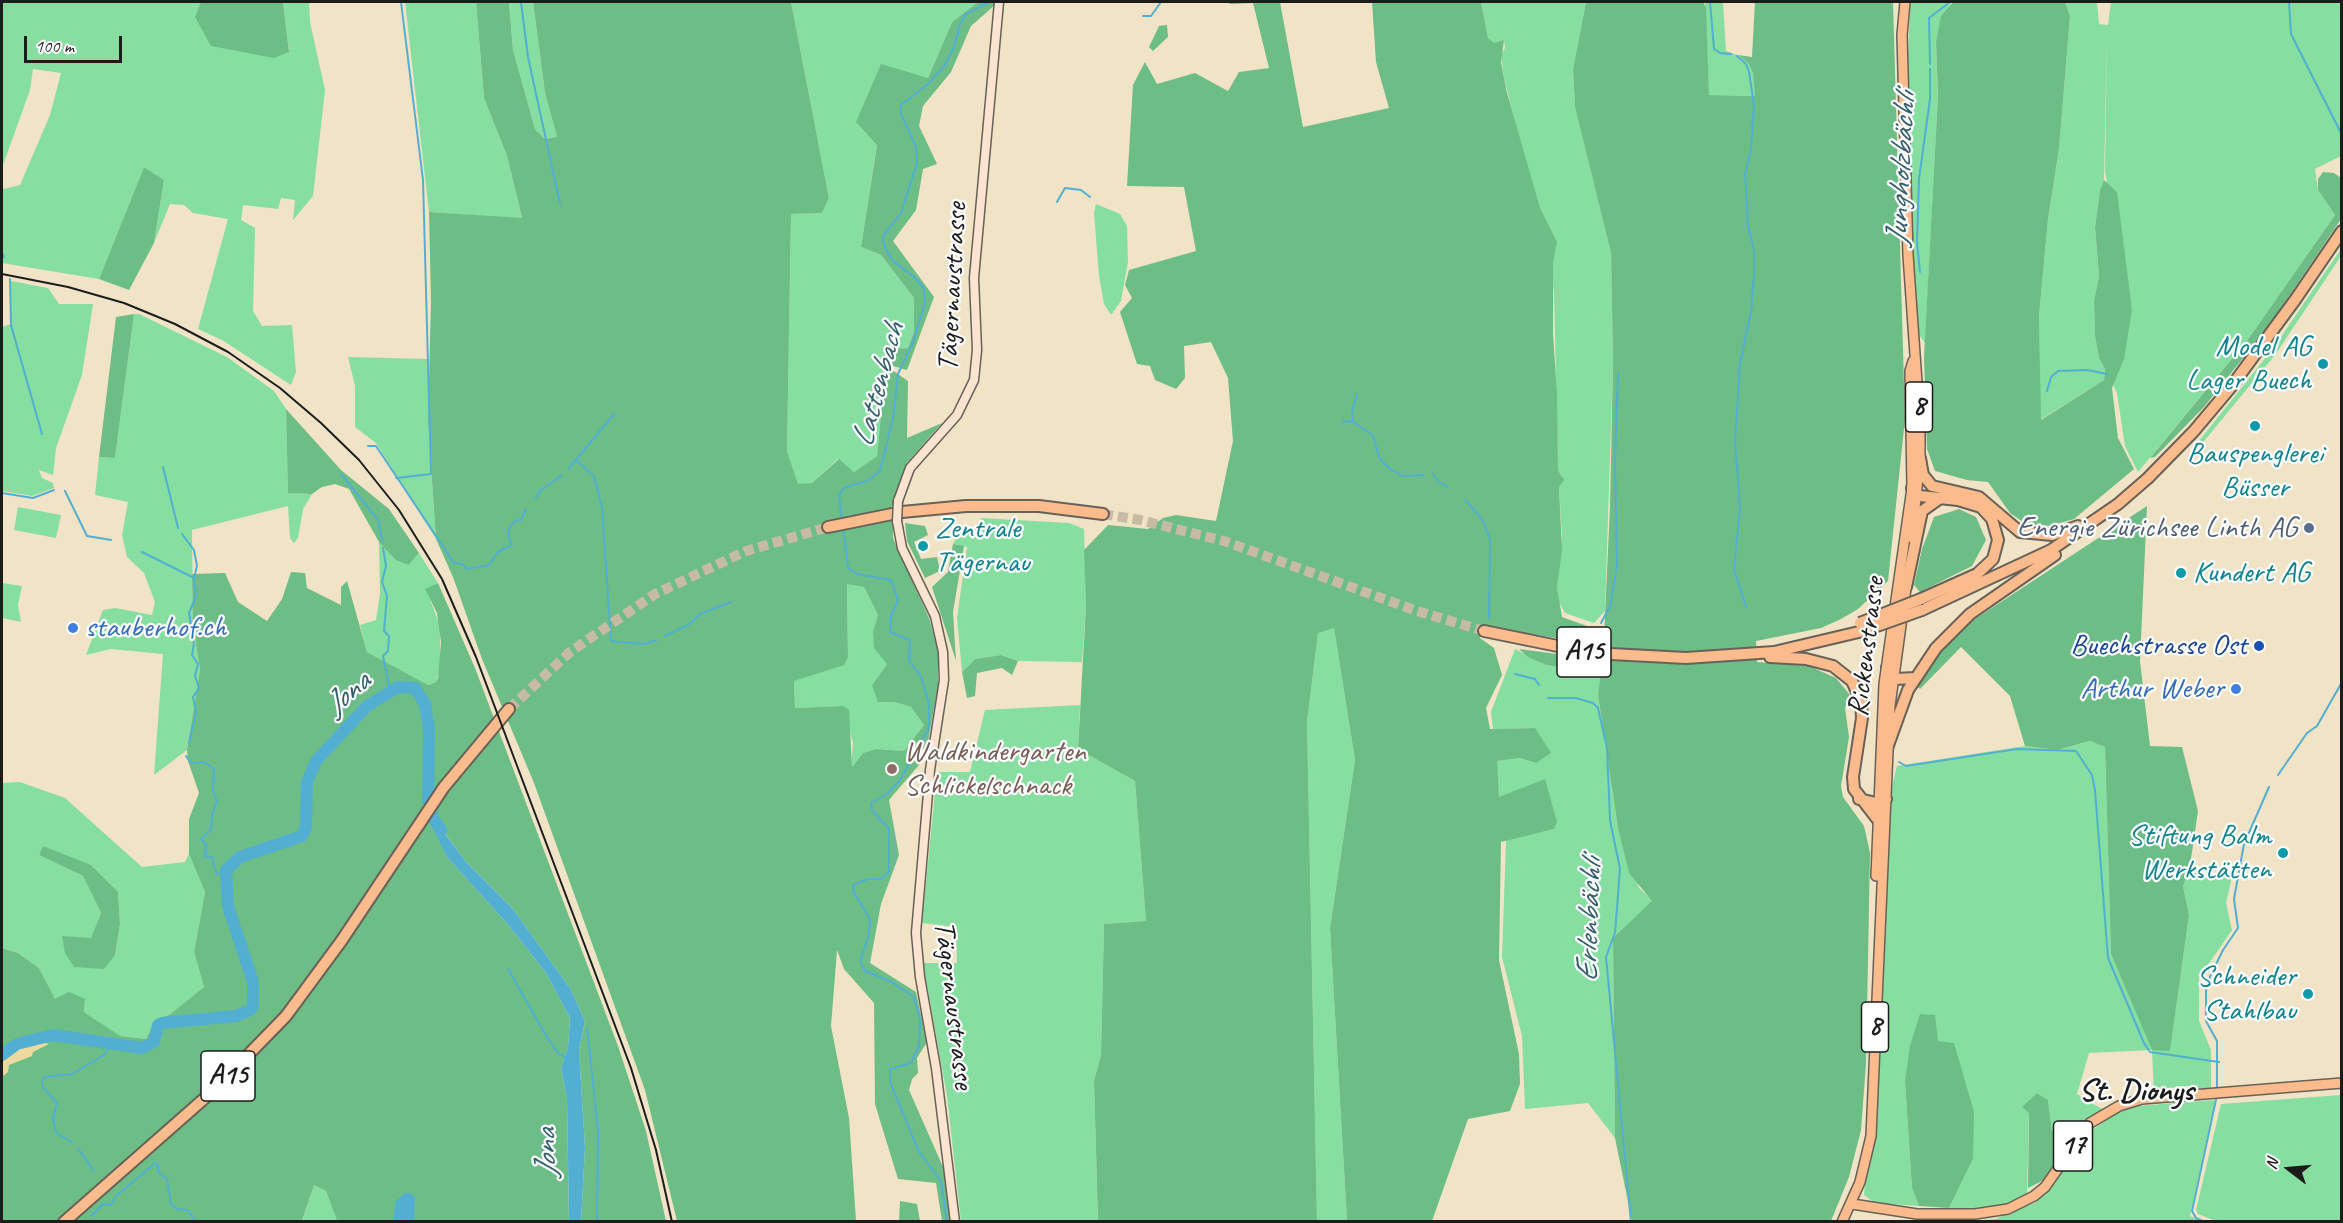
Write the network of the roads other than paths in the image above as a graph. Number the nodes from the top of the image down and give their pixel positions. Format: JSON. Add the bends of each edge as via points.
{"nodes":[{"id":1,"x":999,"y":2,"type":"edge"},
{"id":2,"x":1905,"y":2,"type":"edge"},
{"id":3,"x":2342,"y":231,"type":"edge"},
{"id":4,"x":1914,"y":356,"type":"junction"},
{"id":5,"x":1920,"y":458,"type":"junction"},
{"id":6,"x":1948,"y":490,"type":"junction"},
{"id":7,"x":1914,"y":493,"type":"junction"},
{"id":8,"x":1940,"y":499,"type":"junction"},
{"id":9,"x":1103,"y":514,"type":"tunnel mouth"},
{"id":10,"x":2105,"y":514,"type":"junction"},
{"id":11,"x":832,"y":526,"type":"tunnel mouth"},
{"id":12,"x":2086,"y":528,"type":"junction"},
{"id":13,"x":1906,"y":587,"type":"junction"},
{"id":14,"x":1921,"y":605,"type":"junction"},
{"id":15,"x":1484,"y":631,"type":"tunnel mouth"},
{"id":16,"x":1756,"y":654,"type":"junction"},
{"id":17,"x":1889,"y":672,"type":"junction"},
{"id":18,"x":1914,"y":678,"type":"junction"},
{"id":19,"x":509,"y":709,"type":"tunnel mouth"},
{"id":20,"x":1887,"y":748,"type":"junction"},
{"id":21,"x":1859,"y":799,"type":"junction"},
{"id":22,"x":1882,"y":800,"type":"junction"},
{"id":23,"x":1878,"y":820,"type":"junction"},
{"id":24,"x":1878,"y":944,"type":"junction"},
{"id":25,"x":2342,"y":1083,"type":"edge"},
{"id":26,"x":1852,"y":1204,"type":"junction"},
{"id":27,"x":64,"y":1221,"type":"edge"},
{"id":28,"x":955,"y":1221,"type":"edge"},
{"id":29,"x":1842,"y":1221,"type":"edge"}],
"edges":[{"from":1,"to":28,"type":"street","name":"Tägernaustrasse","bridge":true,"via":[[974,278],[974,380],[957,415],[910,468],[898,501],[897,521],[902,548],[935,616],[944,651],[916,933]]},
{"from":2,"to":4,"type":"main road","name":"Rickenstrasse","number":"8","via":[[1903,77]]},
{"from":3,"to":10,"type":"highway","number":"A15","via":[[2218,403],[2165,462]]},
{"from":4,"to":5,"type":"main road","name":"Rickenstrasse","number":"8"},
{"from":4,"to":7,"type":"main road","name":"Rickenstrasse","number":"8","via":[[1910,371]]},
{"from":5,"to":6,"type":"highway","via":[[1927,482]]},
{"from":5,"to":7,"type":"main road","name":"Rickenstrasse","number":"8"},
{"from":6,"to":7,"type":"highway"},
{"from":6,"to":10,"type":"highway","via":[[1979,497],[2011,527],[2030,535],[2063,532]]},
{"from":7,"to":8,"type":"highway"},
{"from":7,"to":13,"type":"main road","name":"Rickenstrasse","number":"8"},
{"from":7,"to":17,"type":"main road","name":"Rickenstrasse","number":"8"},
{"from":8,"to":13,"type":"highway","via":[[1922,511]]},
{"from":8,"to":14,"type":"highway","via":[[1972,503],[1986,512],[1997,528],[1997,550],[1987,567]]},
{"from":9,"to":11,"type":"highway","via":[[1039,506],[966,506],[902,512]]},
{"from":10,"to":12,"type":"highway","number":"A15"},
{"from":12,"to":14,"type":"highway","number":"A15","via":[[2009,572]]},
{"from":12,"to":18,"type":"highway","via":[[2075,541],[1970,614],[1936,648]]},
{"from":13,"to":17,"type":"main road","name":"Rickenstrasse","number":"8"},
{"from":14,"to":16,"type":"highway","number":"A15","bridge":true,"via":[[1817,643]]},
{"from":15,"to":16,"type":"highway","number":"A15","via":[[1564,649],[1623,656],[1695,658]]},
{"from":16,"to":21,"type":"highway","via":[[1820,662],[1852,681],[1862,709],[1853,777]]},
{"from":17,"to":18,"type":"highway","via":[[1901,681]]},
{"from":17,"to":20,"type":"main road","name":"Rickenstrasse","number":"8"},
{"from":17,"to":22,"type":"main road","name":"Rickenstrasse","number":"8","via":[[1884,684]]},
{"from":18,"to":20,"type":"highway"},
{"from":19,"to":27,"type":"highway","number":"A15","via":[[450,778],[286,1016],[207,1096]]},
{"from":20,"to":22,"type":"main road","name":"Rickenstrasse","number":"8"},
{"from":21,"to":22,"type":"highway"},
{"from":21,"to":23,"type":"highway"},
{"from":22,"to":23,"type":"main road","name":"Rickenstrasse","number":"8"},
{"from":22,"to":24,"type":"main road","name":"Rickenstrasse","number":"8"},
{"from":23,"to":24,"type":"main road","name":"Rickenstrasse","number":"8"},
{"from":24,"to":26,"type":"main road","name":"Rickenstrasse","number":"8","via":[[1872,1127]]},
{"from":25,"to":26,"type":"main road","number":"17","via":[[2142,1099],[2103,1114],[2090,1124],[2045,1187],[2008,1209],[1975,1214],[1917,1214]]},
{"from":26,"to":29,"type":"main road","number":"8"}]}
